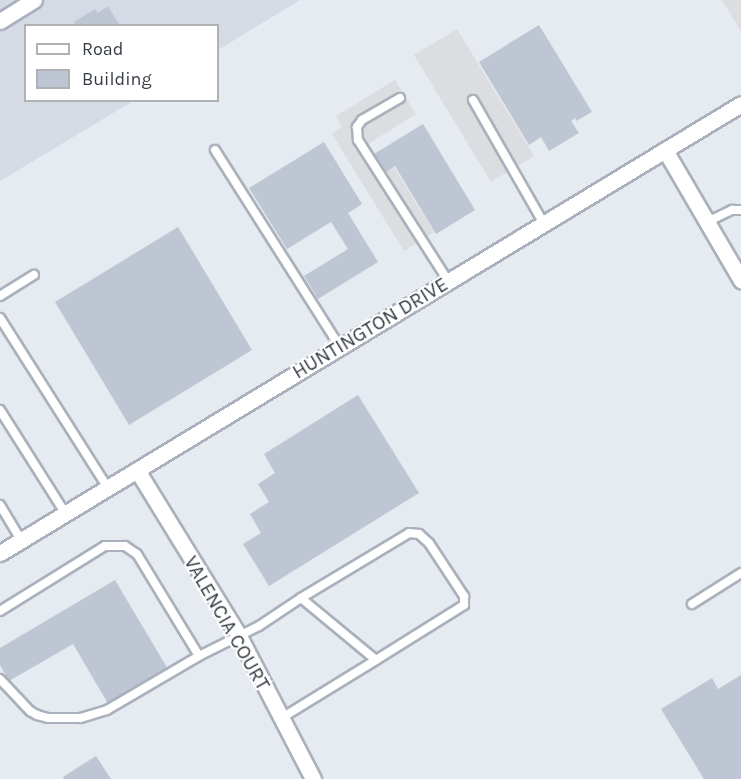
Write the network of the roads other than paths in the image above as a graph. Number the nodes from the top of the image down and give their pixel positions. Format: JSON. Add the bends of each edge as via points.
{"nodes":[{"id":1,"x":34,"y":0,"type":"edge"},
{"id":2,"x":0,"y":21,"type":"edge"},
{"id":3,"x":400,"y":98,"type":"dead end"},
{"id":4,"x":473,"y":100,"type":"dead end"},
{"id":5,"x":741,"y":104,"type":"edge"},
{"id":6,"x":215,"y":150,"type":"dead end"},
{"id":7,"x":665,"y":150,"type":"junction"},
{"id":8,"x":741,"y":210,"type":"edge"},
{"id":9,"x":707,"y":222,"type":"junction"},
{"id":10,"x":544,"y":224,"type":"junction"},
{"id":11,"x":34,"y":275,"type":"dead end"},
{"id":12,"x":741,"y":280,"type":"edge"},
{"id":13,"x":448,"y":281,"type":"junction"},
{"id":14,"x":0,"y":296,"type":"edge"},
{"id":15,"x":0,"y":318,"type":"edge"},
{"id":16,"x":340,"y":347,"type":"junction"},
{"id":17,"x":0,"y":410,"type":"edge"},
{"id":18,"x":137,"y":470,"type":"junction"},
{"id":19,"x":108,"y":488,"type":"junction"},
{"id":20,"x":0,"y":505,"type":"edge"},
{"id":21,"x":65,"y":513,"type":"junction"},
{"id":22,"x":21,"y":540,"type":"junction"},
{"id":23,"x":0,"y":553,"type":"edge"},
{"id":24,"x":741,"y":573,"type":"edge"},
{"id":25,"x":301,"y":598,"type":"junction"},
{"id":26,"x":692,"y":604,"type":"dead end"},
{"id":27,"x":0,"y":611,"type":"edge"},
{"id":28,"x":239,"y":636,"type":"junction"},
{"id":29,"x":200,"y":656,"type":"junction"},
{"id":30,"x":376,"y":660,"type":"junction"},
{"id":31,"x":0,"y":679,"type":"edge"},
{"id":32,"x":280,"y":719,"type":"junction"},
{"id":33,"x":313,"y":779,"type":"edge"}],
"edges":[{"from":1,"to":2,"type":"street"},
{"from":3,"to":13,"type":"lane","via":[[362,120],[357,127],[358,140]]},
{"from":4,"to":10,"type":"lane"},
{"from":5,"to":7,"type":"street","name":"HUNTINGTON DRIVE"},
{"from":6,"to":16,"type":"lane"},
{"from":7,"to":9,"type":"street"},
{"from":7,"to":10,"type":"street","name":"HUNTINGTON DRIVE"},
{"from":8,"to":9,"type":"lane"},
{"from":9,"to":12,"type":"street"},
{"from":10,"to":13,"type":"street","name":"HUNTINGTON DRIVE"},
{"from":11,"to":14,"type":"lane"},
{"from":13,"to":16,"type":"street","name":"HUNTINGTON DRIVE"},
{"from":15,"to":19,"type":"lane"},
{"from":16,"to":18,"type":"street","name":"HUNTINGTON DRIVE"},
{"from":17,"to":21,"type":"lane"},
{"from":18,"to":19,"type":"street","name":"HUNTINGTON DRIVE"},
{"from":18,"to":28,"type":"street","name":"VALENCIA COURT"},
{"from":19,"to":21,"type":"street","name":"HUNTINGTON DRIVE"},
{"from":20,"to":22,"type":"lane"},
{"from":21,"to":22,"type":"street","name":"HUNTINGTON DRIVE"},
{"from":22,"to":23,"type":"street","name":"HUNTINGTON DRIVE"},
{"from":24,"to":26,"type":"lane"},
{"from":25,"to":28,"type":"lane"},
{"from":25,"to":30,"type":"lane"},
{"from":25,"to":30,"type":"lane","via":[[409,533],[419,534],[464,596],[464,605]]},
{"from":27,"to":29,"type":"lane","via":[[105,546],[125,546],[137,554]]},
{"from":28,"to":29,"type":"lane"},
{"from":28,"to":32,"type":"street","name":"VALENCIA COURT"},
{"from":29,"to":31,"type":"lane","via":[[107,710],[80,718],[37,715]]},
{"from":30,"to":32,"type":"lane"},
{"from":32,"to":33,"type":"street","name":"VALENCIA COURT"}]}
